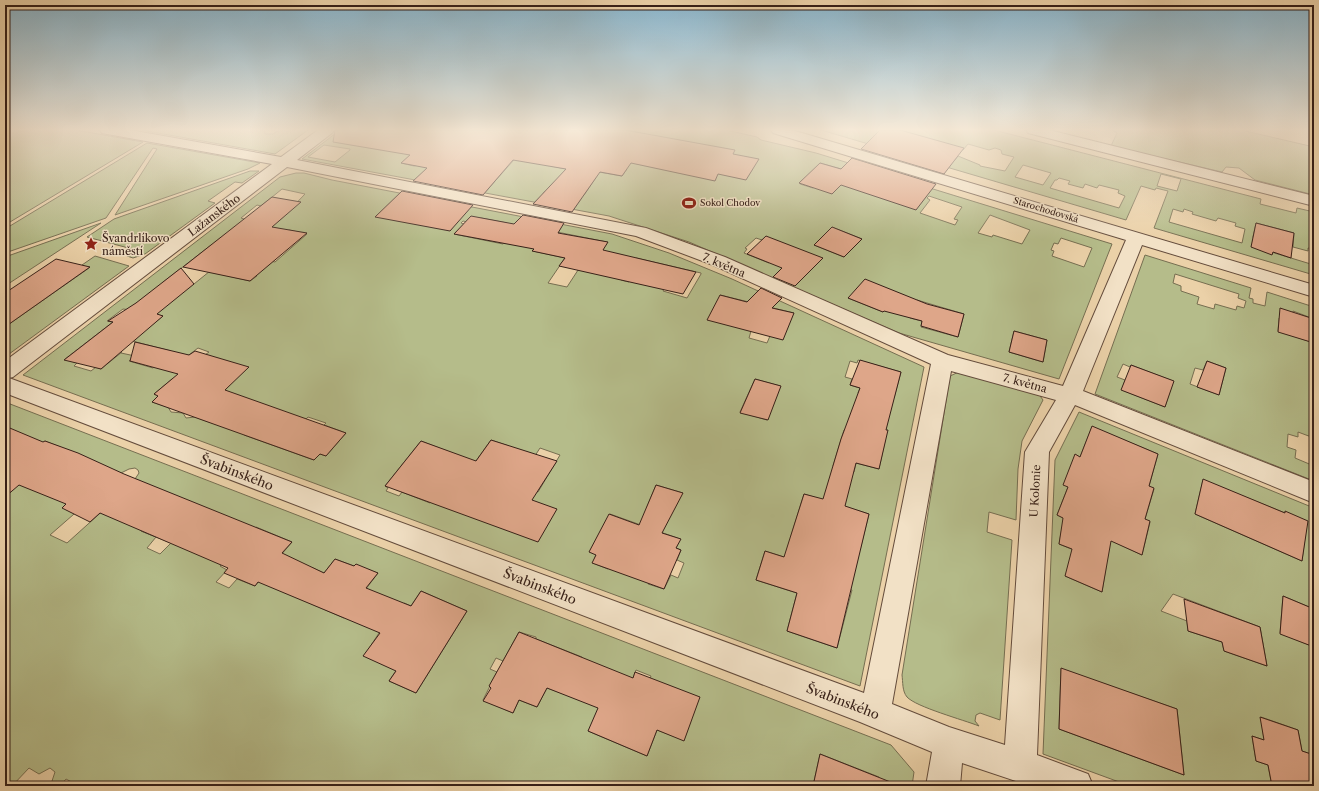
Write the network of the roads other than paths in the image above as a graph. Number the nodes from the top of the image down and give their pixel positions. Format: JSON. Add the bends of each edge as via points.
{"nodes":[{"id":1,"x":277,"y":167,"type":"edge"},
{"id":2,"x":309,"y":167,"type":"edge"},
{"id":3,"x":900,"y":167,"type":"edge"},
{"id":4,"x":1179,"y":167,"type":"edge"},
{"id":5,"x":1314,"y":201,"type":"edge"},
{"id":6,"x":1136,"y":238,"type":"junction"},
{"id":7,"x":1314,"y":291,"type":"edge"},
{"id":8,"x":942,"y":362,"type":"junction"},
{"id":9,"x":5,"y":372,"type":"edge"},
{"id":10,"x":5,"y":385,"type":"edge"},
{"id":11,"x":1070,"y":396,"type":"junction"},
{"id":12,"x":1314,"y":493,"type":"edge"},
{"id":13,"x":875,"y":712,"type":"junction"},
{"id":14,"x":949,"y":743,"type":"junction"},
{"id":15,"x":1020,"y":766,"type":"junction"},
{"id":16,"x":943,"y":786,"type":"edge"},
{"id":17,"x":1076,"y":786,"type":"edge"}],
"edges":[{"from":1,"to":9,"type":"street","name":"Lažanského"},
{"from":2,"to":8,"type":"street","name":"7. května","via":[[640,232],[719,261]]},
{"from":3,"to":6,"type":"street","name":"Starochodovská"},
{"from":4,"to":5,"type":"street"},
{"from":6,"to":7,"type":"street","name":"Starochodovská"},
{"from":6,"to":11,"type":"street","name":"U Kolonie"},
{"from":8,"to":11,"type":"street","name":"7. května"},
{"from":8,"to":13,"type":"street"},
{"from":10,"to":13,"type":"street","name":"Švabinského"},
{"from":11,"to":12,"type":"street","name":"7. května"},
{"from":11,"to":15,"type":"street","name":"U Kolonie","via":[[1037,452]]},
{"from":13,"to":14,"type":"street","name":"Švabinského"},
{"from":14,"to":15,"type":"street","name":"Švabinského"},
{"from":14,"to":16,"type":"street"},
{"from":15,"to":17,"type":"street","name":"Švabinského"}]}
